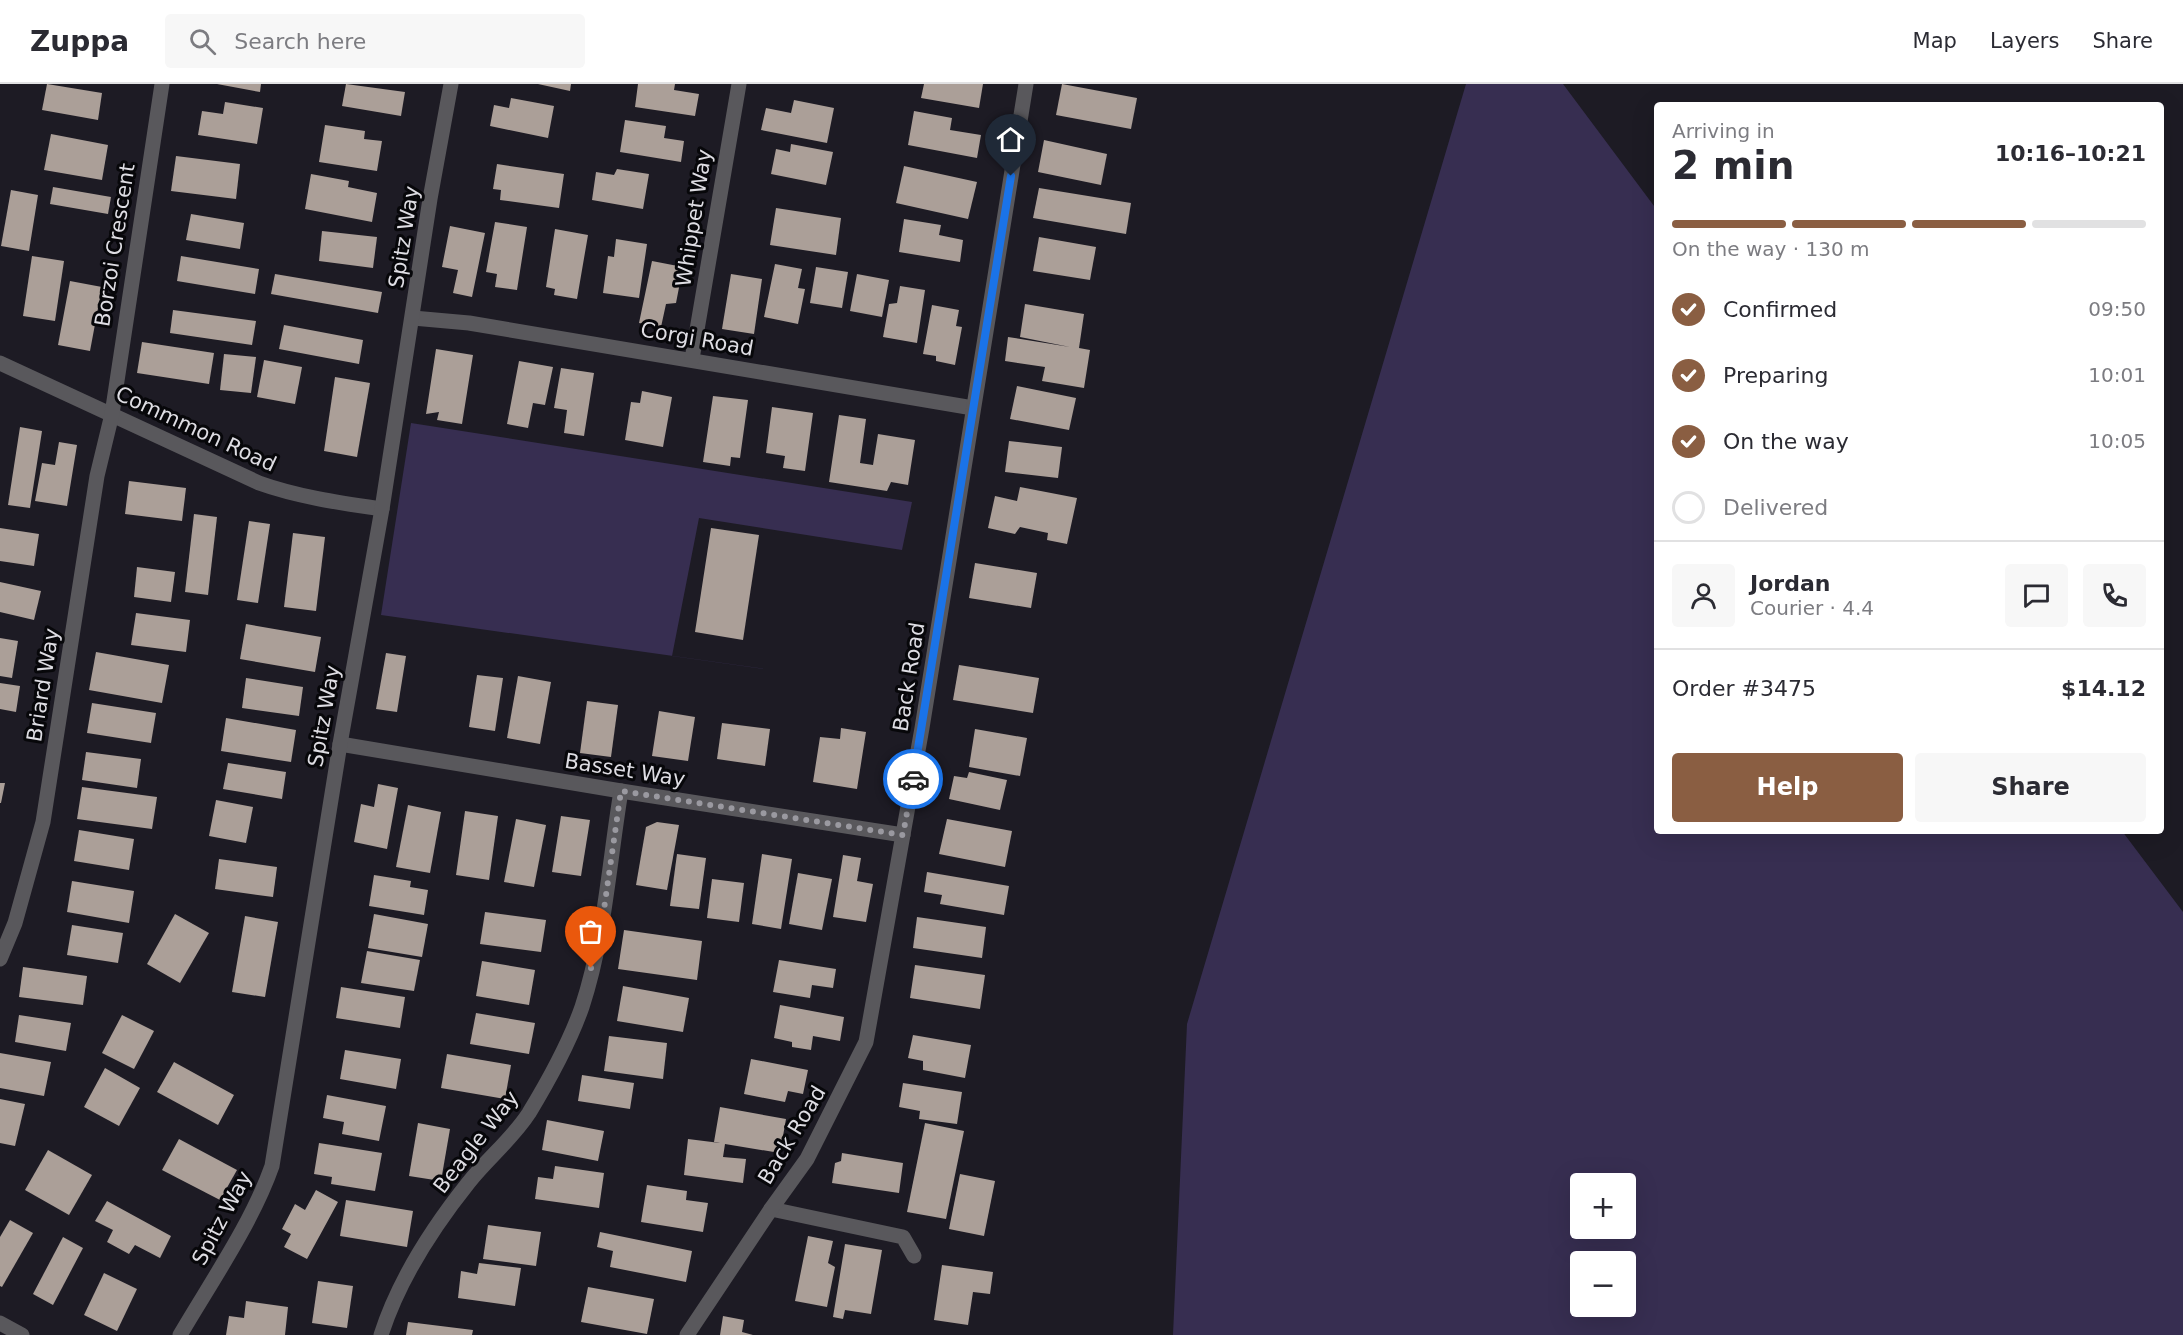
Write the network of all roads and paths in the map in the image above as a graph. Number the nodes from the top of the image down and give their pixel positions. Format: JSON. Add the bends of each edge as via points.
{"nodes":[{"id":1,"x":162,"y":84,"type":"edge"},
{"id":2,"x":451,"y":84,"type":"edge"},
{"id":3,"x":739,"y":84,"type":"edge"},
{"id":4,"x":1026,"y":84,"type":"edge"},
{"id":5,"x":413,"y":318,"type":"junction"},
{"id":6,"x":692,"y":359,"type":"junction"},
{"id":7,"x":0,"y":363,"type":"edge"},
{"id":8,"x":974,"y":408,"type":"junction"},
{"id":9,"x":112,"y":414,"type":"junction"},
{"id":10,"x":382,"y":509,"type":"junction"},
{"id":11,"x":340,"y":744,"type":"junction"},
{"id":12,"x":621,"y":791,"type":"junction"},
{"id":13,"x":903,"y":835,"type":"junction"},
{"id":14,"x":0,"y":959,"type":"edge"},
{"id":15,"x":771,"y":1209,"type":"junction"},
{"id":16,"x":914,"y":1256,"type":"dead end"},
{"id":17,"x":0,"y":1323,"type":"edge"},
{"id":18,"x":22,"y":1335,"type":"edge"},
{"id":19,"x":180,"y":1335,"type":"edge"},
{"id":20,"x":381,"y":1335,"type":"edge"},
{"id":21,"x":687,"y":1335,"type":"edge"}],
"edges":[{"from":1,"to":9,"type":"street","name":"Borzoi Crescent"},
{"from":2,"to":5,"type":"street","name":"Spitz Way"},
{"from":3,"to":6,"type":"street","name":"Whippet Way"},
{"from":4,"to":8,"type":"street","name":"Back Road"},
{"from":5,"to":6,"type":"street","name":"Corgi Road","via":[[469,323]]},
{"from":5,"to":10,"type":"street","name":"Spitz Way"},
{"from":6,"to":8,"type":"street","name":"Corgi Road"},
{"from":7,"to":9,"type":"street","name":"Commmon Road"},
{"from":8,"to":13,"type":"street","name":"Back Road"},
{"from":9,"to":10,"type":"street","name":"Commmon Road","via":[[279,490]]},
{"from":9,"to":14,"type":"street","name":"Briard Way","via":[[97,476],[43,822],[15,923]]},
{"from":10,"to":11,"type":"street","name":"Spitz Way"},
{"from":11,"to":12,"type":"street","name":"Basset Way"},
{"from":11,"to":19,"type":"street","name":"Spitz Way","via":[[272,1166],[232,1248]]},
{"from":12,"to":13,"type":"street","name":"Basset Way"},
{"from":12,"to":20,"type":"street","name":"Beagle Way","via":[[601,930],[582,1007],[561,1055],[528,1115],[470,1181],[425,1242],[386,1317]]},
{"from":13,"to":15,"type":"street","name":"Back Road","via":[[866,1042],[807,1159]]},
{"from":15,"to":16,"type":"street","via":[[903,1237]]},
{"from":15,"to":21,"type":"street","name":"Back Road"},
{"from":17,"to":18,"type":"street"}]}
